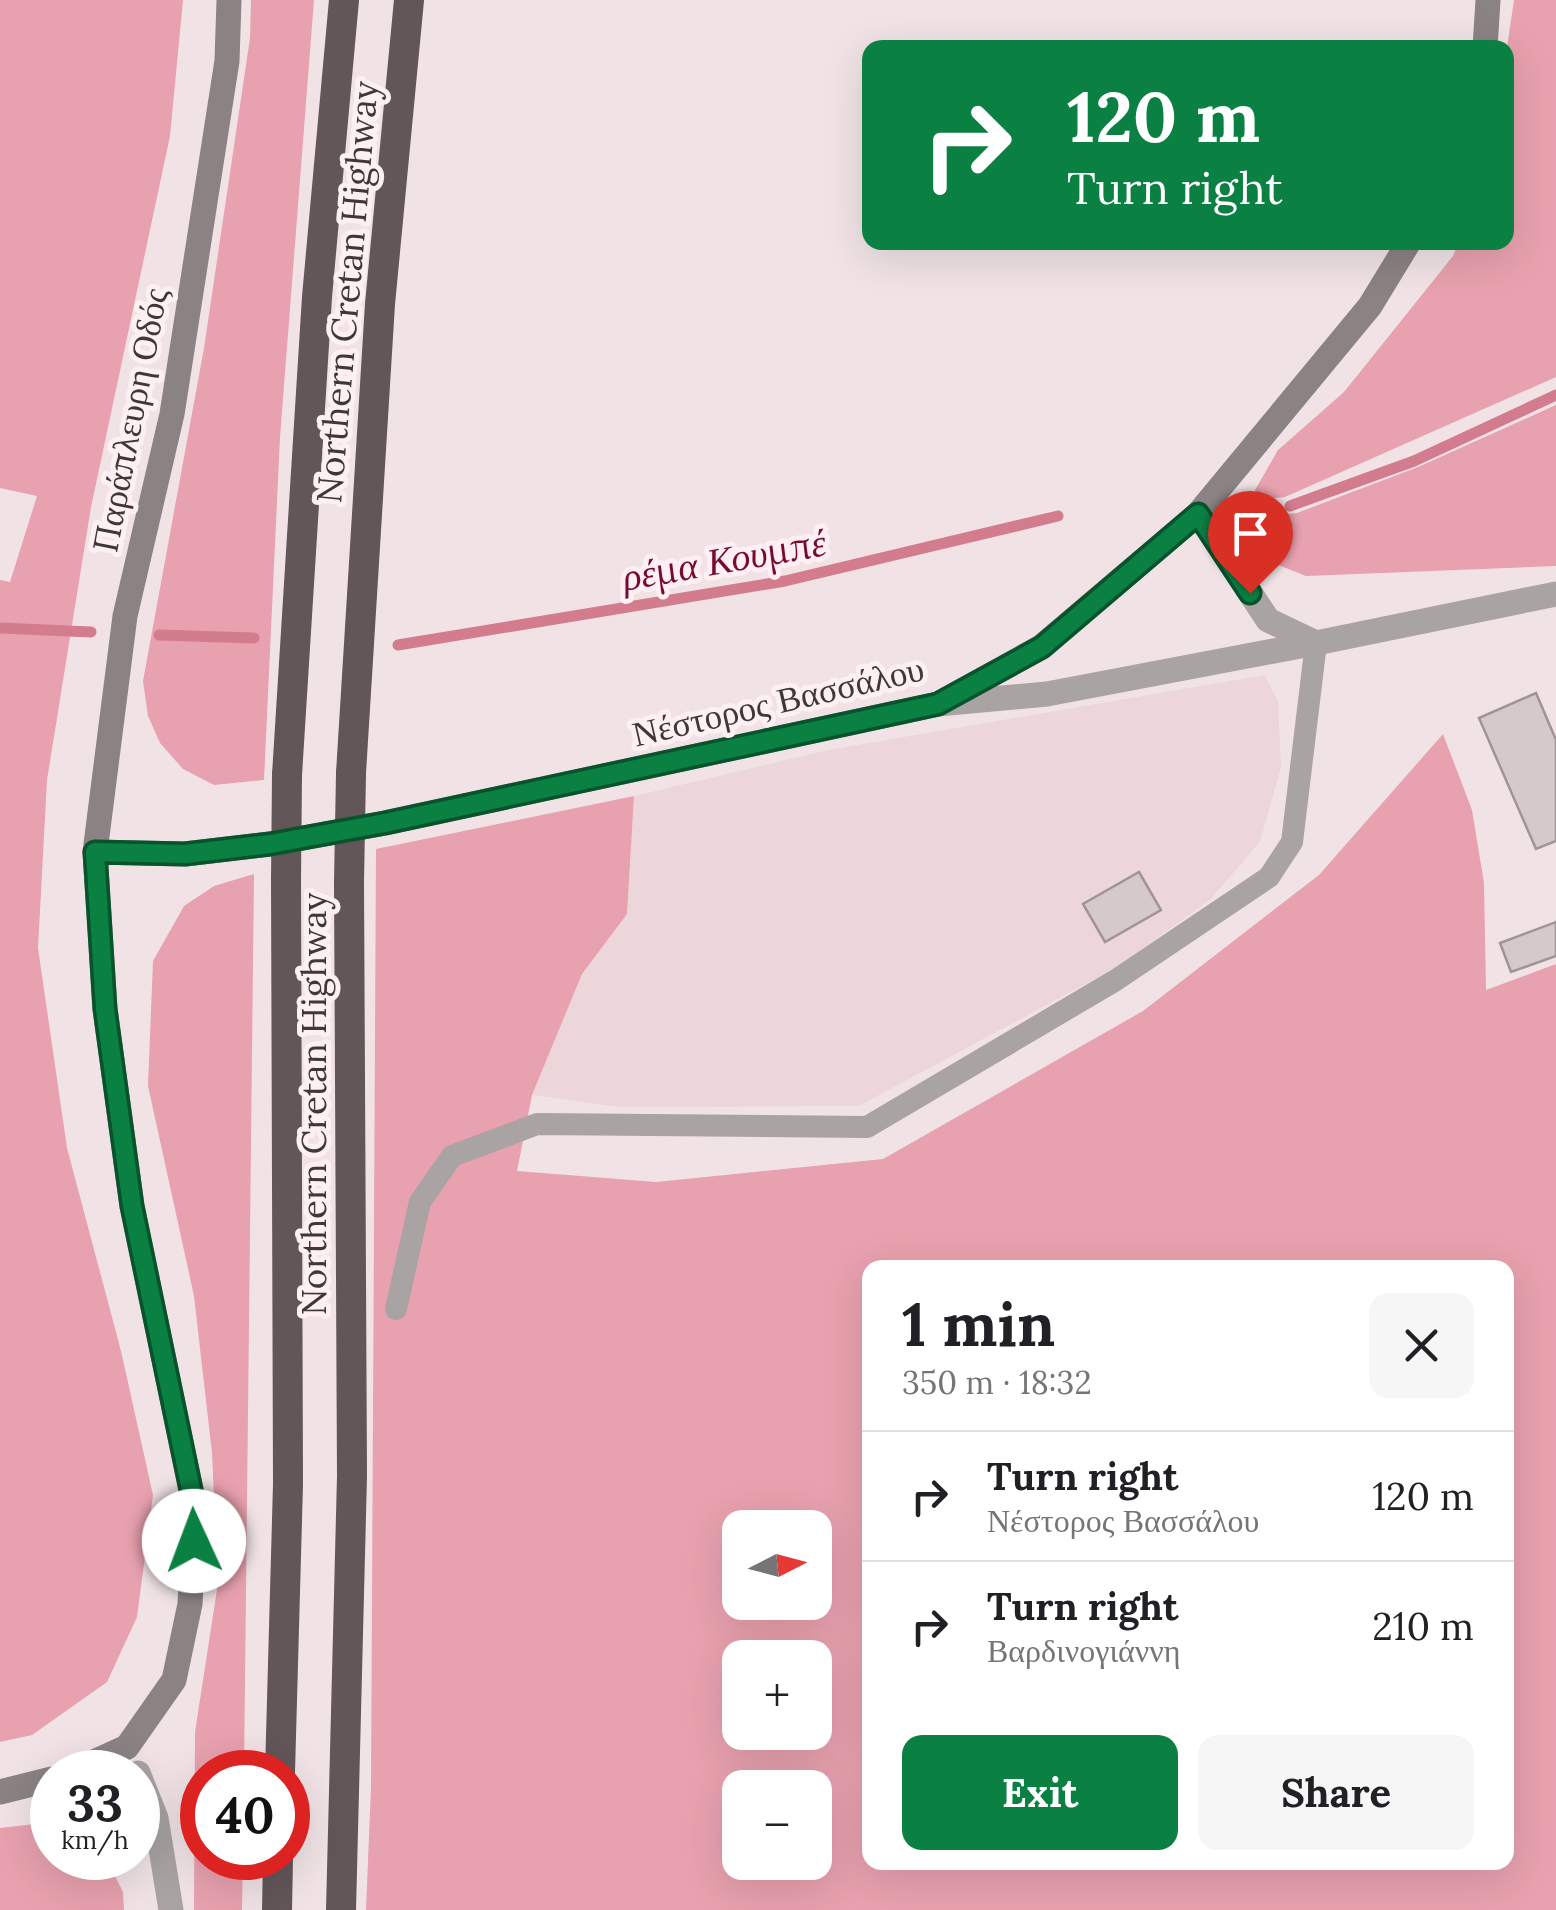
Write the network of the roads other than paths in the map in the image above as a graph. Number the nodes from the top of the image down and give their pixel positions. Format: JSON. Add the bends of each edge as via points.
{"nodes":[{"id":1,"x":229,"y":0,"type":"edge"},
{"id":2,"x":344,"y":0,"type":"edge"},
{"id":3,"x":408,"y":0,"type":"edge"},
{"id":4,"x":1488,"y":0,"type":"edge"},
{"id":5,"x":1486,"y":40,"type":"edge"},
{"id":6,"x":1404,"y":250,"type":"edge"},
{"id":7,"x":1198,"y":514,"type":"junction"},
{"id":8,"x":1556,"y":594,"type":"edge"},
{"id":9,"x":1316,"y":643,"type":"junction"},
{"id":10,"x":938,"y":704,"type":"junction"},
{"id":11,"x":95,"y":852,"type":"junction"},
{"id":12,"x":396,"y":1309,"type":"dead end"},
{"id":13,"x":126,"y":1747,"type":"junction"},
{"id":14,"x":120,"y":1750,"type":"edge"},
{"id":15,"x":127,"y":1750,"type":"edge"},
{"id":16,"x":281,"y":1750,"type":"edge"},
{"id":17,"x":30,"y":1784,"type":"edge"},
{"id":18,"x":0,"y":1792,"type":"edge"},
{"id":19,"x":160,"y":1843,"type":"edge"},
{"id":20,"x":278,"y":1880,"type":"edge"},
{"id":21,"x":171,"y":1910,"type":"edge"},
{"id":22,"x":277,"y":1910,"type":"edge"},
{"id":23,"x":341,"y":1910,"type":"edge"}],
"edges":[{"from":1,"to":11,"type":"street","name":"Παράπλευρη Οδός","via":[[226,62],[172,414],[125,616]]},
{"from":2,"to":16,"type":"highway","name":"Northern Cretan Highway","bridge":true,"via":[[287,775],[288,1484]]},
{"from":3,"to":23,"type":"highway","name":"Northern Cretan Highway","bridge":true,"via":[[379,324],[351,773],[352,1476]]},
{"from":4,"to":5,"type":"street"},
{"from":6,"to":7,"type":"street","name":"Νέστορος Βασσάλου","via":[[1370,306]]},
{"from":7,"to":9,"type":"street","via":[[1268,620]]},
{"from":7,"to":10,"type":"street","name":"Νέστορος Βασσάλου","via":[[1042,647]]},
{"from":8,"to":9,"type":"street"},
{"from":9,"to":10,"type":"street","via":[[1047,694]]},
{"from":9,"to":12,"type":"lane","via":[[1292,842],[1269,877],[1116,980],[866,1127],[537,1124],[452,1156],[420,1202]]},
{"from":10,"to":11,"type":"street","name":"Νέστορος Βασσάλου","via":[[270,844],[185,854]]},
{"from":11,"to":13,"type":"street","name":"Παράπλευρη Οδός","via":[[105,1009],[132,1206],[195,1509],[190,1604],[174,1680]]},
{"from":13,"to":14,"type":"street"},
{"from":13,"to":15,"type":"street"},
{"from":17,"to":18,"type":"street"},
{"from":19,"to":21,"type":"street"},
{"from":20,"to":22,"type":"highway"}]}
